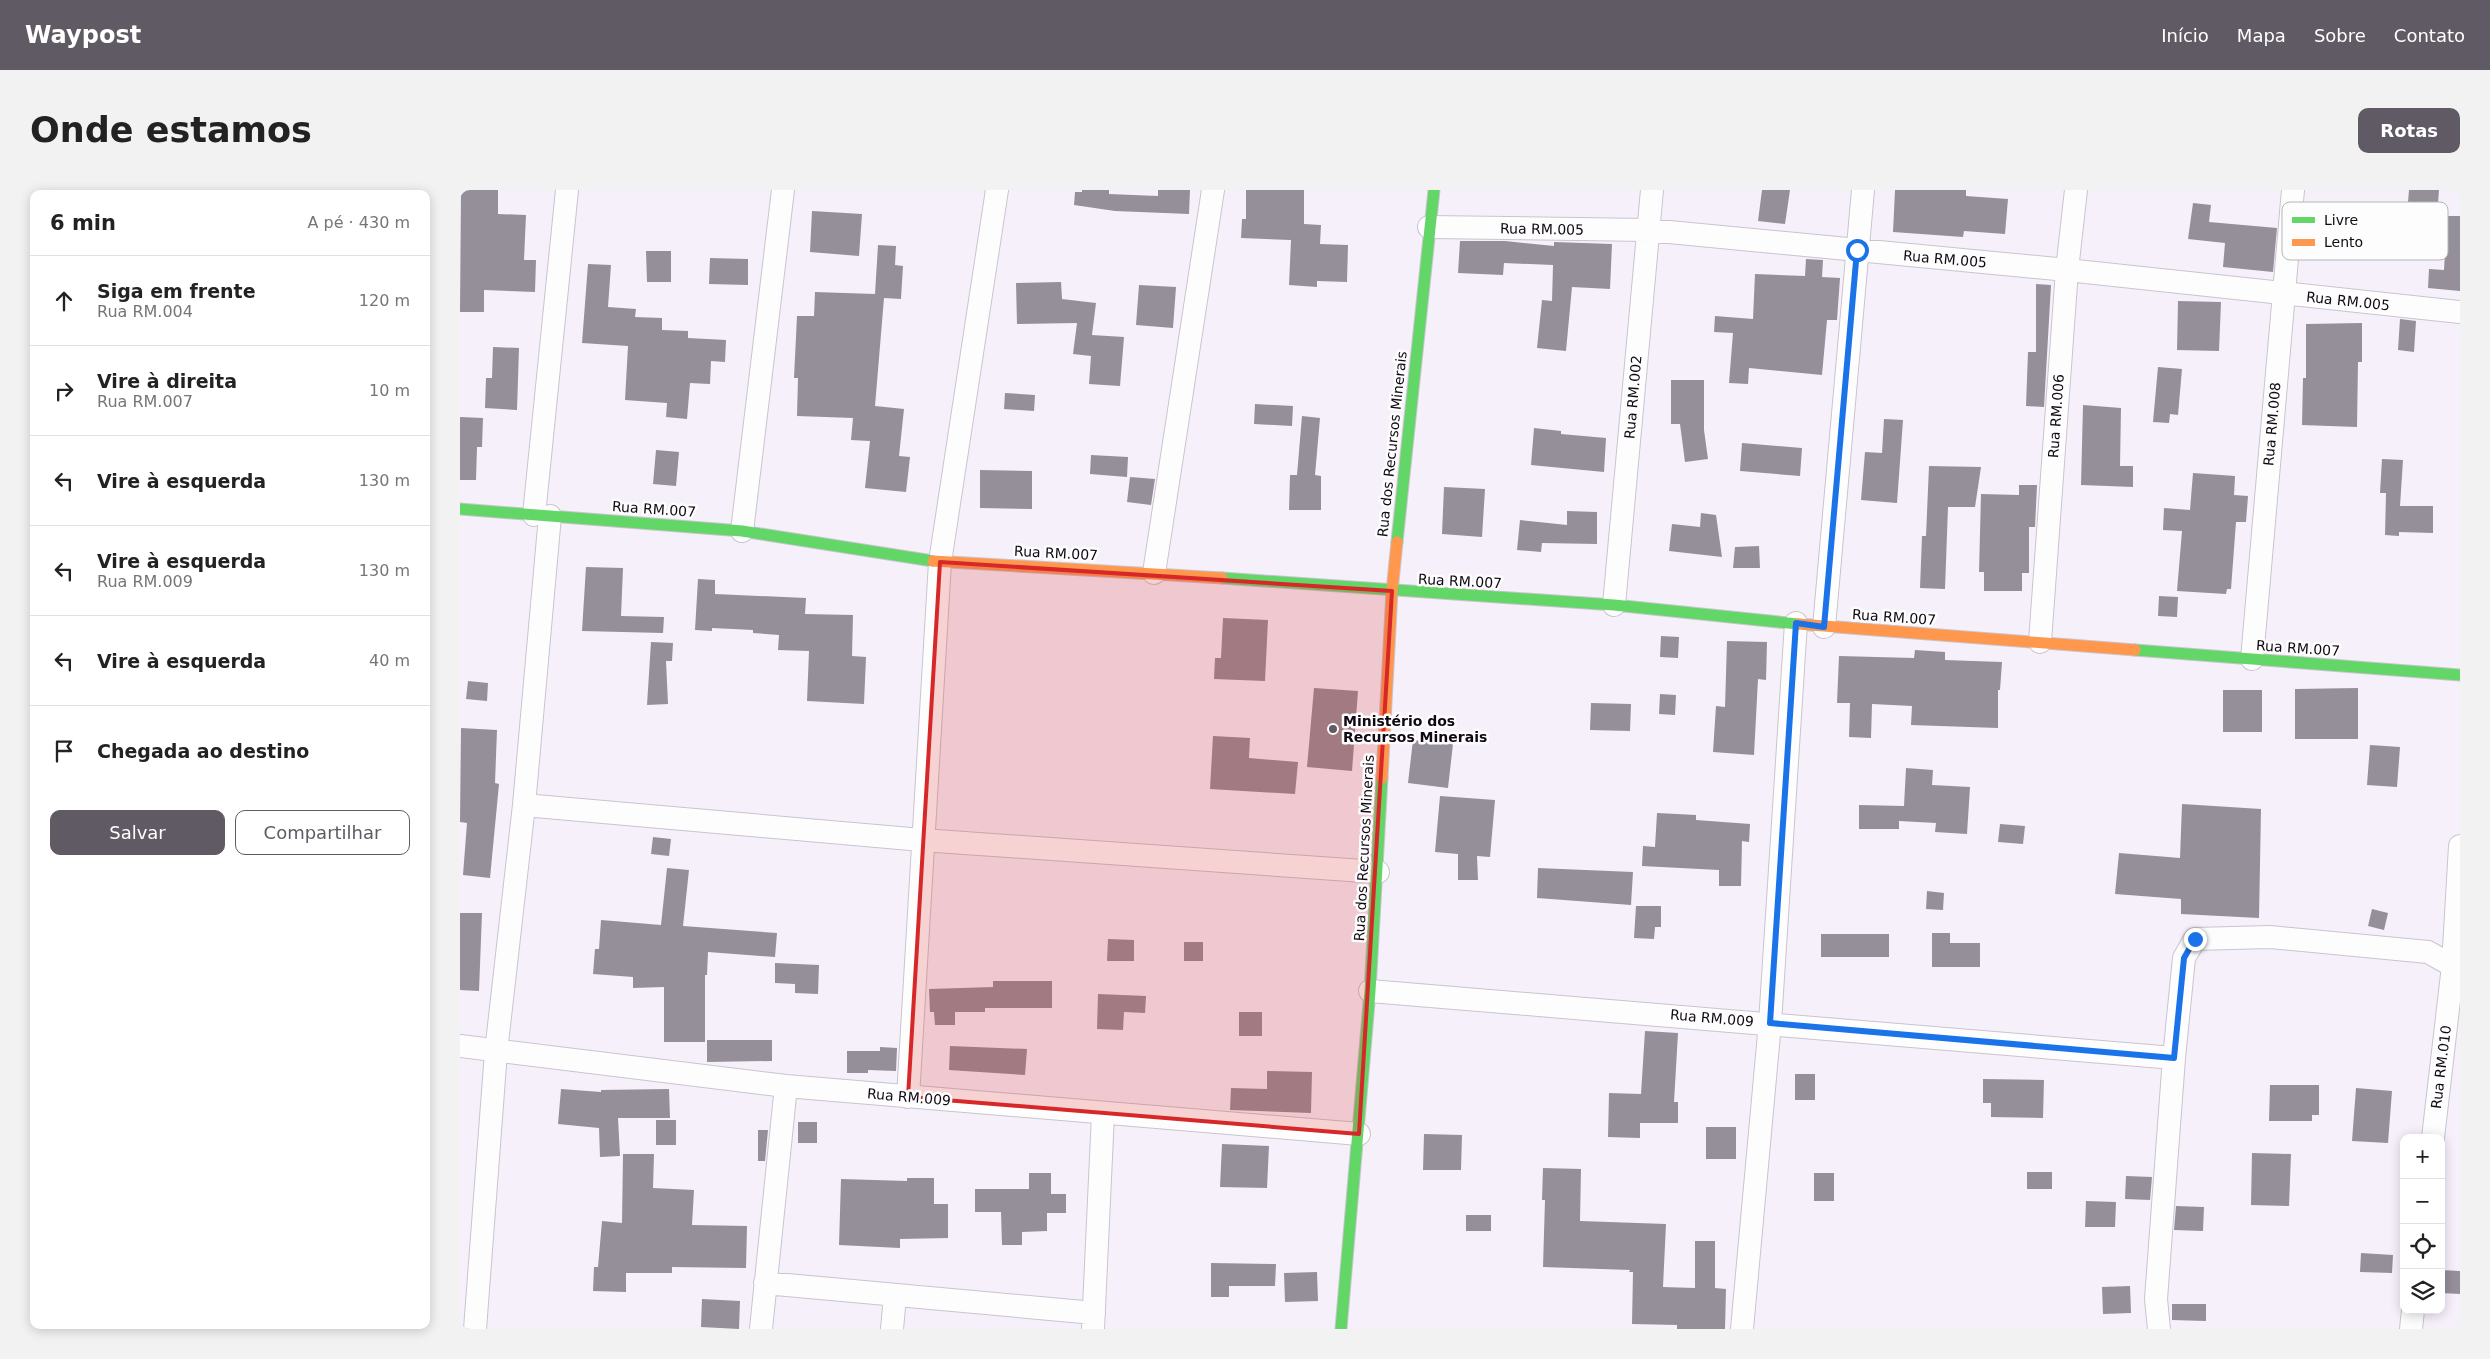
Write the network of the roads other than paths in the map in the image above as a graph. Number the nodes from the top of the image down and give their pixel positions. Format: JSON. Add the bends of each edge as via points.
{"nodes":[{"id":1,"x":567,"y":190,"type":"edge"},
{"id":2,"x":783,"y":190,"type":"edge"},
{"id":3,"x":997,"y":190,"type":"edge"},
{"id":4,"x":1213,"y":190,"type":"edge"},
{"id":5,"x":1434,"y":190,"type":"edge"},
{"id":6,"x":1652,"y":190,"type":"edge"},
{"id":7,"x":1863,"y":190,"type":"edge"},
{"id":8,"x":2076,"y":190,"type":"edge"},
{"id":9,"x":1429,"y":227,"type":"junction"},
{"id":10,"x":1648,"y":230,"type":"junction"},
{"id":11,"x":1857,"y":250,"type":"junction"},
{"id":12,"x":2286,"y":260,"type":"edge"},
{"id":13,"x":2067,"y":270,"type":"junction"},
{"id":14,"x":2282,"y":295,"type":"junction"},
{"id":15,"x":2460,"y":312,"type":"edge"},
{"id":16,"x":460,"y":509,"type":"edge"},
{"id":17,"x":542,"y":516,"type":"junction"},
{"id":18,"x":742,"y":531,"type":"junction"},
{"id":19,"x":940,"y":562,"type":"junction"},
{"id":20,"x":1154,"y":573,"type":"junction"},
{"id":21,"x":1392,"y":591,"type":"junction"},
{"id":22,"x":1614,"y":605,"type":"junction"},
{"id":23,"x":1796,"y":623,"type":"junction"},
{"id":24,"x":1824,"y":627,"type":"junction"},
{"id":25,"x":2040,"y":642,"type":"junction"},
{"id":26,"x":2252,"y":659,"type":"junction"},
{"id":27,"x":2460,"y":675,"type":"edge"},
{"id":28,"x":524,"y":805,"type":"junction"},
{"id":29,"x":922,"y":840,"type":"junction"},
{"id":30,"x":2460,"y":846,"type":"edge"},
{"id":31,"x":1378,"y":872,"type":"junction"},
{"id":32,"x":2457,"y":966,"type":"edge"},
{"id":33,"x":1370,"y":991,"type":"junction"},
{"id":34,"x":1770,"y":1023,"type":"junction"},
{"id":35,"x":460,"y":1046,"type":"edge"},
{"id":36,"x":496,"y":1052,"type":"junction"},
{"id":37,"x":2174,"y":1058,"type":"junction"},
{"id":38,"x":786,"y":1086,"type":"junction"},
{"id":39,"x":908,"y":1097,"type":"junction"},
{"id":40,"x":1104,"y":1114,"type":"junction"},
{"id":41,"x":1360,"y":1134,"type":"junction"},
{"id":42,"x":2434,"y":1134,"type":"edge"},
{"id":43,"x":765,"y":1283,"type":"junction"},
{"id":44,"x":895,"y":1296,"type":"junction"},
{"id":45,"x":2413,"y":1314,"type":"edge"},
{"id":46,"x":1093,"y":1321,"type":"edge"},
{"id":47,"x":475,"y":1329,"type":"edge"},
{"id":48,"x":761,"y":1329,"type":"edge"},
{"id":49,"x":892,"y":1329,"type":"edge"},
{"id":50,"x":1341,"y":1329,"type":"edge"},
{"id":51,"x":1742,"y":1329,"type":"edge"},
{"id":52,"x":2159,"y":1329,"type":"edge"},
{"id":53,"x":2411,"y":1329,"type":"edge"}],
"edges":[{"from":1,"to":17,"type":"street"},
{"from":2,"to":18,"type":"street"},
{"from":3,"to":19,"type":"street"},
{"from":4,"to":20,"type":"street"},
{"from":5,"to":9,"type":"street","name":"Rua dos Recursos Minerais"},
{"from":6,"to":10,"type":"street","name":"Rua RM.002"},
{"from":7,"to":11,"type":"street"},
{"from":8,"to":13,"type":"street","name":"Rua RM.006"},
{"from":9,"to":10,"type":"street","name":"Rua RM.005"},
{"from":9,"to":21,"type":"street","name":"Rua dos Recursos Minerais"},
{"from":10,"to":11,"type":"street","name":"Rua RM.005"},
{"from":10,"to":22,"type":"street","name":"Rua RM.002"},
{"from":11,"to":13,"type":"street","name":"Rua RM.005"},
{"from":11,"to":24,"type":"street"},
{"from":12,"to":14,"type":"street","name":"Rua RM.008"},
{"from":13,"to":14,"type":"street","name":"Rua RM.005"},
{"from":13,"to":25,"type":"street","name":"Rua RM.006"},
{"from":14,"to":15,"type":"street","name":"Rua RM.005"},
{"from":14,"to":26,"type":"street","name":"Rua RM.008"},
{"from":16,"to":17,"type":"street","name":"Rua RM.007"},
{"from":17,"to":18,"type":"street","name":"Rua RM.007"},
{"from":17,"to":28,"type":"street"},
{"from":18,"to":19,"type":"street","name":"Rua RM.007"},
{"from":19,"to":20,"type":"street","name":"Rua RM.007"},
{"from":19,"to":29,"type":"street"},
{"from":20,"to":21,"type":"street","name":"Rua RM.007"},
{"from":21,"to":22,"type":"street","name":"Rua RM.007"},
{"from":21,"to":31,"type":"street","name":"Rua dos Recursos Minerais"},
{"from":22,"to":23,"type":"street","name":"Rua RM.007"},
{"from":23,"to":24,"type":"street","name":"Rua RM.007"},
{"from":23,"to":34,"type":"street"},
{"from":24,"to":25,"type":"street","name":"Rua RM.007"},
{"from":25,"to":26,"type":"street","name":"Rua RM.007"},
{"from":26,"to":27,"type":"street","name":"Rua RM.007"},
{"from":28,"to":29,"type":"street"},
{"from":28,"to":36,"type":"street"},
{"from":29,"to":31,"type":"street"},
{"from":29,"to":39,"type":"street"},
{"from":30,"to":32,"type":"street","name":"Rua RM.010"},
{"from":31,"to":33,"type":"street","name":"Rua dos Recursos Minerais"},
{"from":32,"to":37,"type":"street","via":[[2428,952],[2270,937],[2195,939],[2184,958]]},
{"from":32,"to":42,"type":"street","name":"Rua RM.010"},
{"from":33,"to":34,"type":"street","name":"Rua RM.009"},
{"from":33,"to":41,"type":"street","name":"Rua dos Recursos Minerais"},
{"from":34,"to":37,"type":"street","name":"Rua RM.009"},
{"from":34,"to":51,"type":"street"},
{"from":35,"to":36,"type":"street","name":"Rua RM.009"},
{"from":36,"to":38,"type":"street","name":"Rua RM.009"},
{"from":36,"to":47,"type":"street"},
{"from":37,"to":52,"type":"street","via":[[2156,1299]]},
{"from":38,"to":39,"type":"street","name":"Rua RM.009"},
{"from":38,"to":43,"type":"street"},
{"from":39,"to":40,"type":"street","name":"Rua RM.009"},
{"from":40,"to":41,"type":"street","name":"Rua RM.009"},
{"from":40,"to":46,"type":"street"},
{"from":41,"to":50,"type":"street","name":"Rua dos Recursos Minerais"},
{"from":43,"to":44,"type":"street"},
{"from":43,"to":48,"type":"street"},
{"from":44,"to":46,"type":"street"},
{"from":44,"to":49,"type":"street"},
{"from":45,"to":53,"type":"street"}]}
